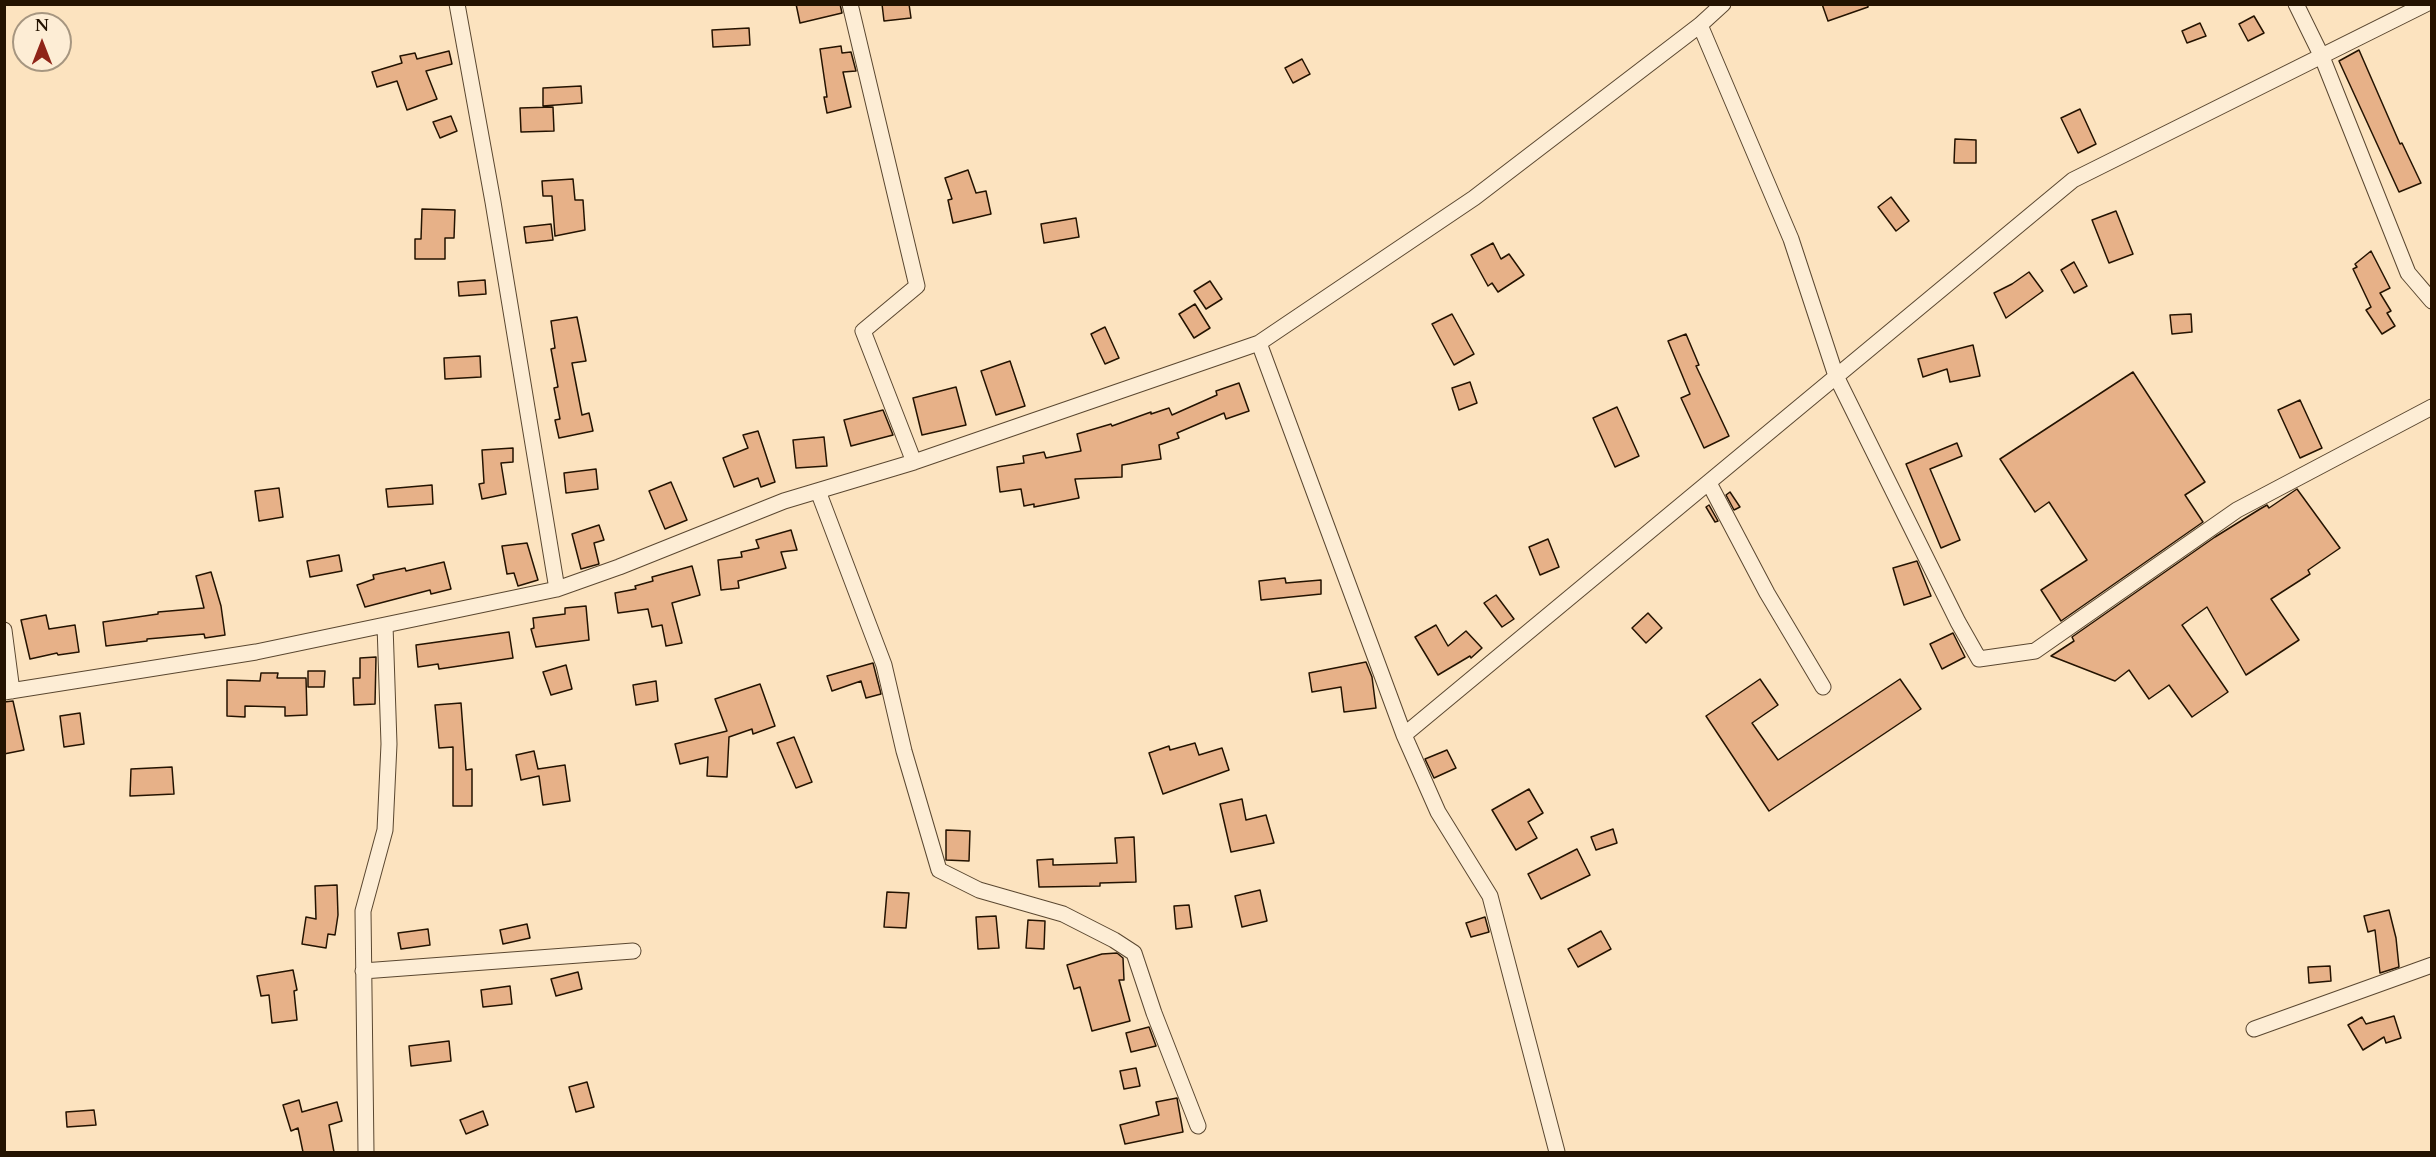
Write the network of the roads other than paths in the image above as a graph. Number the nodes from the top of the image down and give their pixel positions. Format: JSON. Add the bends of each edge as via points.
{"nodes":[{"id":1,"x":457,"y":4,"type":"edge"},
{"id":2,"x":850,"y":4,"type":"edge"},
{"id":3,"x":1723,"y":4,"type":"edge"},
{"id":4,"x":2296,"y":4,"type":"edge"},
{"id":5,"x":2426,"y":4,"type":"edge"},
{"id":6,"x":1700,"y":25,"type":"junction"},
{"id":7,"x":2322,"y":57,"type":"junction"},
{"id":8,"x":2432,"y":301,"type":"edge"},
{"id":9,"x":1258,"y":343,"type":"junction"},
{"id":10,"x":1836,"y":376,"type":"junction"},
{"id":11,"x":2432,"y":407,"type":"edge"},
{"id":12,"x":914,"y":462,"type":"junction"},
{"id":13,"x":1708,"y":483,"type":"junction"},
{"id":14,"x":818,"y":491,"type":"junction"},
{"id":15,"x":557,"y":589,"type":"junction"},
{"id":16,"x":385,"y":625,"type":"junction"},
{"id":17,"x":4,"y":630,"type":"edge"},
{"id":18,"x":1823,"y":687,"type":"dead end"},
{"id":19,"x":8,"y":692,"type":"edge"},
{"id":20,"x":1404,"y":735,"type":"junction"},
{"id":21,"x":633,"y":951,"type":"dead end"},
{"id":22,"x":2432,"y":965,"type":"edge"},
{"id":23,"x":363,"y":971,"type":"junction"},
{"id":24,"x":2254,"y":1029,"type":"dead end"},
{"id":25,"x":1198,"y":1126,"type":"dead end"},
{"id":26,"x":366,"y":1152,"type":"edge"},
{"id":27,"x":1557,"y":1152,"type":"edge"}],
"edges":[{"from":1,"to":15,"type":"street"},
{"from":2,"to":12,"type":"street","via":[[917,286],[863,331]]},
{"from":3,"to":6,"type":"street"},
{"from":4,"to":7,"type":"street"},
{"from":5,"to":7,"type":"street"},
{"from":6,"to":9,"type":"street","via":[[1474,198]]},
{"from":6,"to":10,"type":"street","via":[[1791,239]]},
{"from":7,"to":8,"type":"street","via":[[2408,273]]},
{"from":7,"to":10,"type":"street","via":[[2073,180]]},
{"from":9,"to":12,"type":"street"},
{"from":9,"to":20,"type":"street"},
{"from":10,"to":11,"type":"street","via":[[1979,659],[2035,651],[2237,510]]},
{"from":10,"to":13,"type":"street"},
{"from":12,"to":14,"type":"street"},
{"from":13,"to":18,"type":"street"},
{"from":13,"to":20,"type":"street"},
{"from":14,"to":15,"type":"street"},
{"from":14,"to":25,"type":"street","via":[[884,665],[939,870],[979,890],[1063,914],[1134,953]]},
{"from":15,"to":16,"type":"street"},
{"from":16,"to":19,"type":"street","via":[[256,652]]},
{"from":16,"to":23,"type":"street","via":[[389,744],[385,830],[363,911]]},
{"from":17,"to":19,"type":"street"},
{"from":20,"to":27,"type":"street","via":[[1438,812],[1490,896]]},
{"from":21,"to":23,"type":"street"},
{"from":22,"to":24,"type":"street"},
{"from":23,"to":26,"type":"street"}]}
